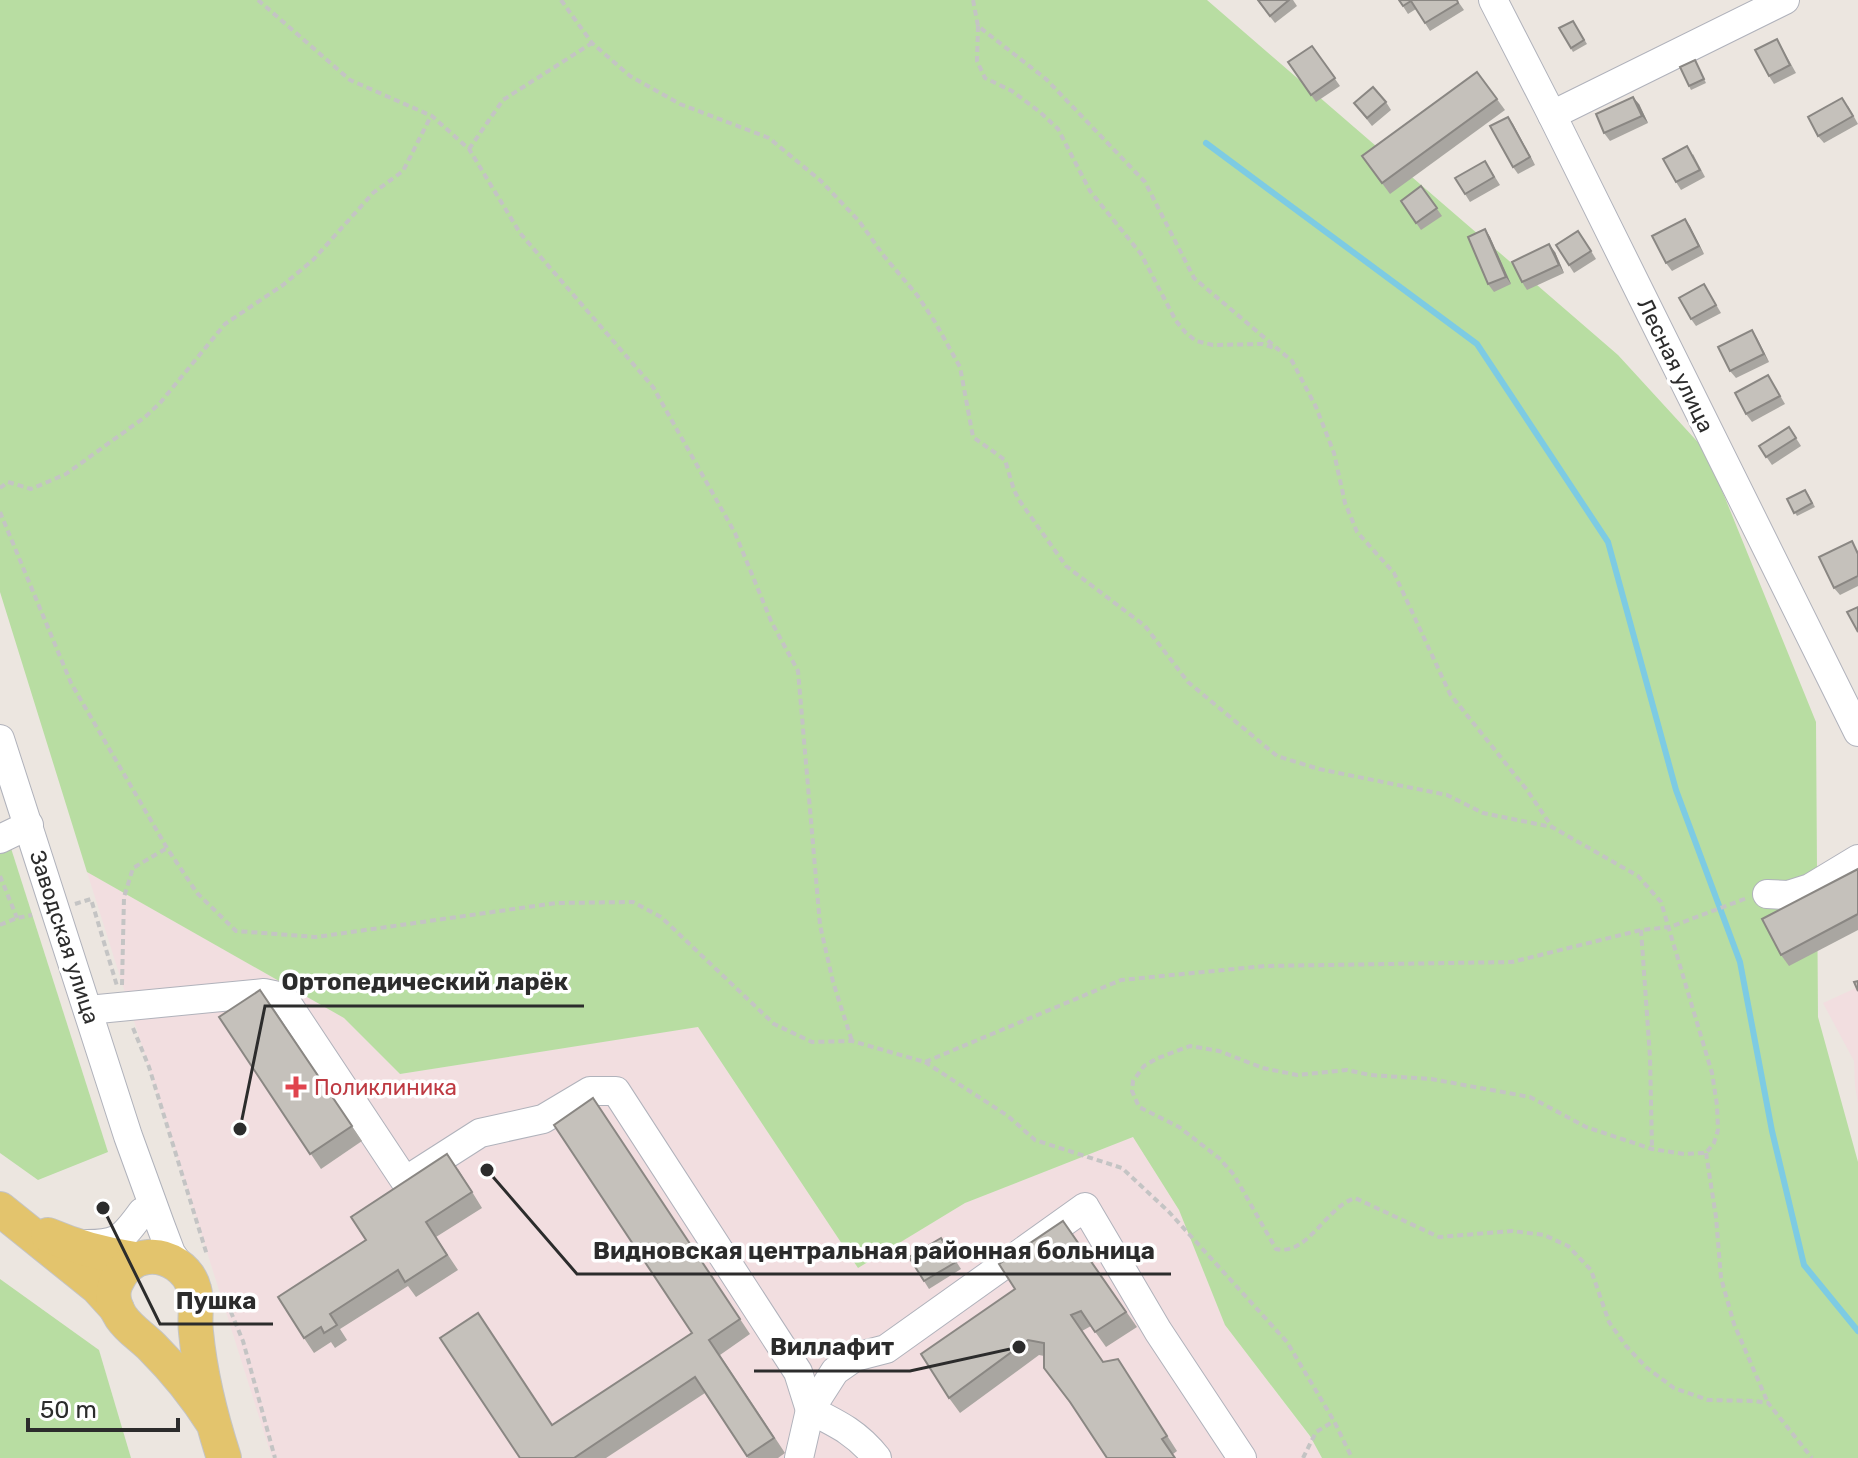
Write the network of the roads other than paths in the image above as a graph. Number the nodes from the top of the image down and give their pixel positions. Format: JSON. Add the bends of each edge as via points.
{"nodes":[{"id":1,"x":1493,"y":0,"type":"edge"},
{"id":2,"x":1785,"y":0,"type":"edge"},
{"id":3,"x":1552,"y":115,"type":"junction"},
{"id":4,"x":1858,"y":732,"type":"edge"},
{"id":5,"x":0,"y":739,"type":"edge"},
{"id":6,"x":29,"y":825,"type":"junction"},
{"id":7,"x":0,"y":839,"type":"edge"},
{"id":8,"x":1858,"y":859,"type":"edge"},
{"id":9,"x":1754,"y":896,"type":"road end"},
{"id":10,"x":88,"y":1010,"type":"junction"},
{"id":11,"x":128,"y":1136,"type":"junction"},
{"id":12,"x":142,"y":1212,"type":"junction"},
{"id":13,"x":6,"y":1213,"type":"edge"},
{"id":14,"x":70,"y":1244,"type":"junction"},
{"id":15,"x":139,"y":1258,"type":"junction"},
{"id":16,"x":202,"y":1279,"type":"junction"},
{"id":17,"x":117,"y":1309,"type":"junction"},
{"id":18,"x":139,"y":1334,"type":"junction"},
{"id":19,"x":810,"y":1410,"type":"junction"},
{"id":20,"x":213,"y":1423,"type":"junction"},
{"id":21,"x":224,"y":1458,"type":"edge"},
{"id":22,"x":799,"y":1458,"type":"edge"},
{"id":23,"x":877,"y":1458,"type":"edge"},
{"id":24,"x":1242,"y":1458,"type":"edge"}],
"edges":[{"from":1,"to":3,"type":"street","name":"Лесная улица"},
{"from":2,"to":3,"type":"street"},
{"from":3,"to":4,"type":"street","name":"Лесная улица"},
{"from":5,"to":6,"type":"street","name":"Заводская улица"},
{"from":6,"to":7,"type":"street"},
{"from":6,"to":10,"type":"street","name":"Заводская улица"},
{"from":8,"to":9,"type":"street","via":[[1810,888]]},
{"from":10,"to":11,"type":"street","name":"Заводская улица"},
{"from":10,"to":19,"type":"street","via":[[264,993],[283,997],[405,1181],[480,1133],[543,1119],[590,1091],[616,1091],[798,1372]]},
{"from":11,"to":12,"type":"street"},
{"from":11,"to":16,"type":"street","via":[[171,1253]]},
{"from":12,"to":14,"type":"street","via":[[127,1234],[113,1242]]},
{"from":12,"to":15,"type":"street"},
{"from":13,"to":14,"type":"main road"},
{"from":13,"to":17,"type":"main road"},
{"from":14,"to":15,"type":"main road"},
{"from":15,"to":16,"type":"main road","via":[[165,1258]]},
{"from":15,"to":17,"type":"main road","via":[[114,1286]]},
{"from":16,"to":18,"type":"main road","via":[[193,1310],[182,1324],[156,1336]]},
{"from":16,"to":20,"type":"main road","via":[[195,1329]]},
{"from":17,"to":18,"type":"main road"},
{"from":18,"to":20,"type":"main road"},
{"from":19,"to":22,"type":"street"},
{"from":19,"to":23,"type":"street","via":[[863,1441]]},
{"from":19,"to":24,"type":"street","via":[[835,1371],[855,1357],[886,1349],[1085,1207]]},
{"from":20,"to":21,"type":"main road"}]}
